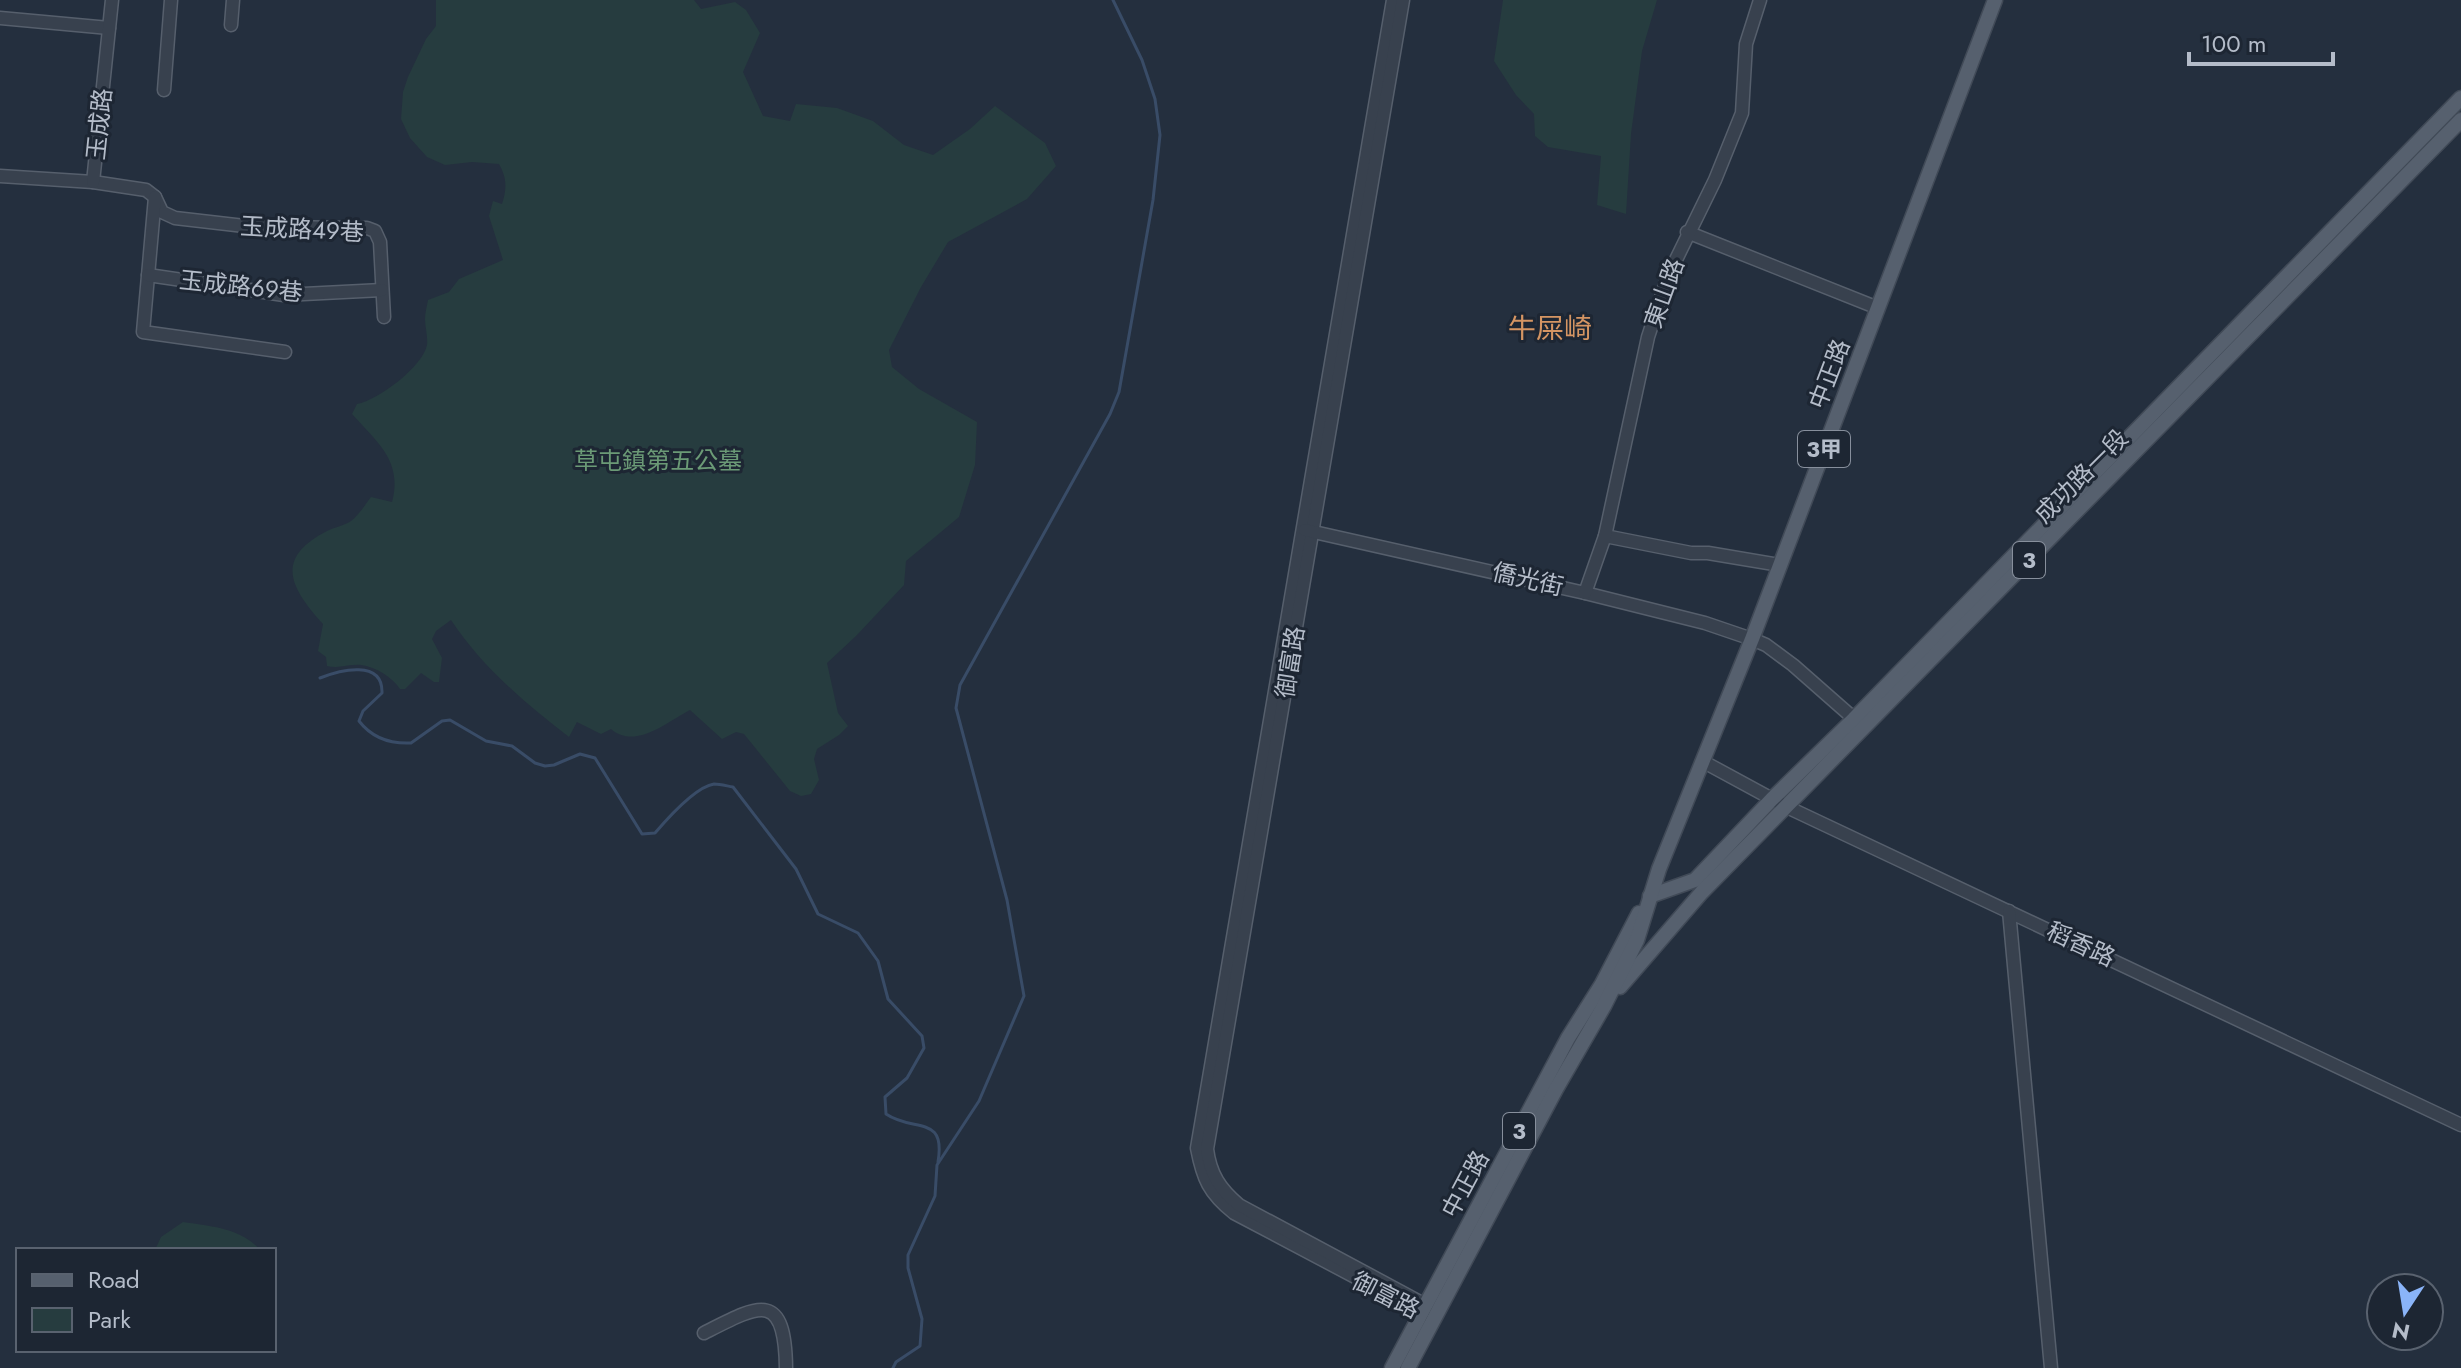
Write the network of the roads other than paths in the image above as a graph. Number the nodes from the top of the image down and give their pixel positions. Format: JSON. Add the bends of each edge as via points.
{"nodes":[{"id":1,"x":112,"y":0,"type":"edge"},
{"id":2,"x":171,"y":0,"type":"edge"},
{"id":3,"x":233,"y":0,"type":"edge"},
{"id":4,"x":1393,"y":0,"type":"edge"},
{"id":5,"x":1403,"y":0,"type":"edge"},
{"id":6,"x":1760,"y":0,"type":"edge"},
{"id":7,"x":1995,"y":0,"type":"edge"},
{"id":8,"x":0,"y":18,"type":"edge"},
{"id":9,"x":231,"y":25,"type":"dead end"},
{"id":10,"x":109,"y":28,"type":"junction"},
{"id":11,"x":164,"y":90,"type":"dead end"},
{"id":12,"x":2461,"y":98,"type":"edge"},
{"id":13,"x":2461,"y":120,"type":"edge"},
{"id":14,"x":0,"y":176,"type":"edge"},
{"id":15,"x":93,"y":182,"type":"junction"},
{"id":16,"x":155,"y":197,"type":"junction"},
{"id":17,"x":1687,"y":232,"type":"junction"},
{"id":18,"x":148,"y":275,"type":"junction"},
{"id":19,"x":382,"y":290,"type":"junction"},
{"id":20,"x":1878,"y":308,"type":"junction"},
{"id":21,"x":384,"y":317,"type":"dead end"},
{"id":22,"x":285,"y":352,"type":"dead end"},
{"id":23,"x":1307,"y":530,"type":"junction"},
{"id":24,"x":1605,"y":536,"type":"junction"},
{"id":25,"x":1780,"y":565,"type":"junction"},
{"id":26,"x":1585,"y":593,"type":"junction"},
{"id":27,"x":1752,"y":639,"type":"junction"},
{"id":28,"x":1859,"y":723,"type":"junction"},
{"id":29,"x":1702,"y":761,"type":"junction"},
{"id":30,"x":1772,"y":799,"type":"junction"},
{"id":31,"x":1787,"y":807,"type":"junction"},
{"id":32,"x":1650,"y":896,"type":"junction"},
{"id":33,"x":2009,"y":911,"type":"junction"},
{"id":34,"x":1604,"y":1006,"type":"junction"},
{"id":35,"x":2461,"y":1125,"type":"edge"},
{"id":36,"x":1426,"y":1312,"type":"junction"},
{"id":37,"x":704,"y":1333,"type":"dead end"},
{"id":38,"x":786,"y":1368,"type":"edge"},
{"id":39,"x":1392,"y":1368,"type":"edge"},
{"id":40,"x":1408,"y":1368,"type":"edge"},
{"id":41,"x":2051,"y":1368,"type":"edge"}],
"edges":[{"from":1,"to":10,"type":"street","name":"玉成路"},
{"from":2,"to":11,"type":"street"},
{"from":3,"to":9,"type":"street"},
{"from":4,"to":23,"type":"street","name":"御富路"},
{"from":5,"to":23,"type":"street","name":"御富路","via":[[1338,391]]},
{"from":6,"to":17,"type":"street","name":"東山路","via":[[1746,44],[1742,113]]},
{"from":7,"to":20,"type":"main road","name":"中正路","number":"3甲"},
{"from":8,"to":10,"type":"street"},
{"from":10,"to":15,"type":"street","name":"玉成路"},
{"from":12,"to":28,"type":"main road","name":"成功路一段","number":"3"},
{"from":13,"to":28,"type":"main road","name":"成功路一段","number":"3"},
{"from":14,"to":15,"type":"street"},
{"from":15,"to":16,"type":"street","name":"玉成路","via":[[146,190]]},
{"from":16,"to":18,"type":"street"},
{"from":16,"to":19,"type":"street","name":"玉成路49巷","via":[[162,212],[175,218],[375,231]]},
{"from":17,"to":20,"type":"street"},
{"from":17,"to":24,"type":"street","name":"東山路","via":[[1648,337]]},
{"from":18,"to":19,"type":"street","name":"玉成路69巷","via":[[284,295]]},
{"from":18,"to":22,"type":"street","via":[[143,332]]},
{"from":19,"to":21,"type":"street","name":"玉成路49巷"},
{"from":20,"to":25,"type":"main road","name":"中正路","number":"3甲"},
{"from":23,"to":26,"type":"street","name":"僑光街"},
{"from":23,"to":36,"type":"street","name":"御富路","via":[[1207,1149],[1209,1165],[1217,1183],[1239,1205]]},
{"from":24,"to":25,"type":"street"},
{"from":24,"to":26,"type":"street","name":"東山路"},
{"from":25,"to":27,"type":"main road","name":"中正路","number":"3甲"},
{"from":26,"to":27,"type":"street","name":"僑光街"},
{"from":27,"to":28,"type":"street","name":"僑光街","via":[[1784,658]]},
{"from":27,"to":29,"type":"main road","name":"中正路","number":"3甲"},
{"from":28,"to":30,"type":"main road","name":"成功路一段","number":"3"},
{"from":28,"to":31,"type":"main road","name":"成功路一段","number":"3"},
{"from":29,"to":30,"type":"street","name":"稻香路"},
{"from":29,"to":32,"type":"main road","name":"中正路","number":"3甲"},
{"from":30,"to":31,"type":"street","name":"稻香路"},
{"from":30,"to":32,"type":"main road","name":"成功路一段","number":"3","via":[[1695,880]]},
{"from":31,"to":33,"type":"street","name":"稻香路"},
{"from":31,"to":34,"type":"main road","name":"成功路一段","number":"3","via":[[1702,892]]},
{"from":32,"to":34,"type":"main road","name":"中正路","number":"3","via":[[1637,940]]},
{"from":32,"to":36,"type":"main road","name":"中正路","number":"3","via":[[1568,1038]]},
{"from":33,"to":35,"type":"street","name":"稻香路"},
{"from":33,"to":41,"type":"street"},
{"from":34,"to":36,"type":"main road","name":"中正路","number":"3"},
{"from":36,"to":39,"type":"main road","name":"中正路","number":"3"},
{"from":36,"to":40,"type":"main road","name":"中正路","number":"3"},
{"from":37,"to":38,"type":"street","via":[[763,1308],[782,1325]]}]}
